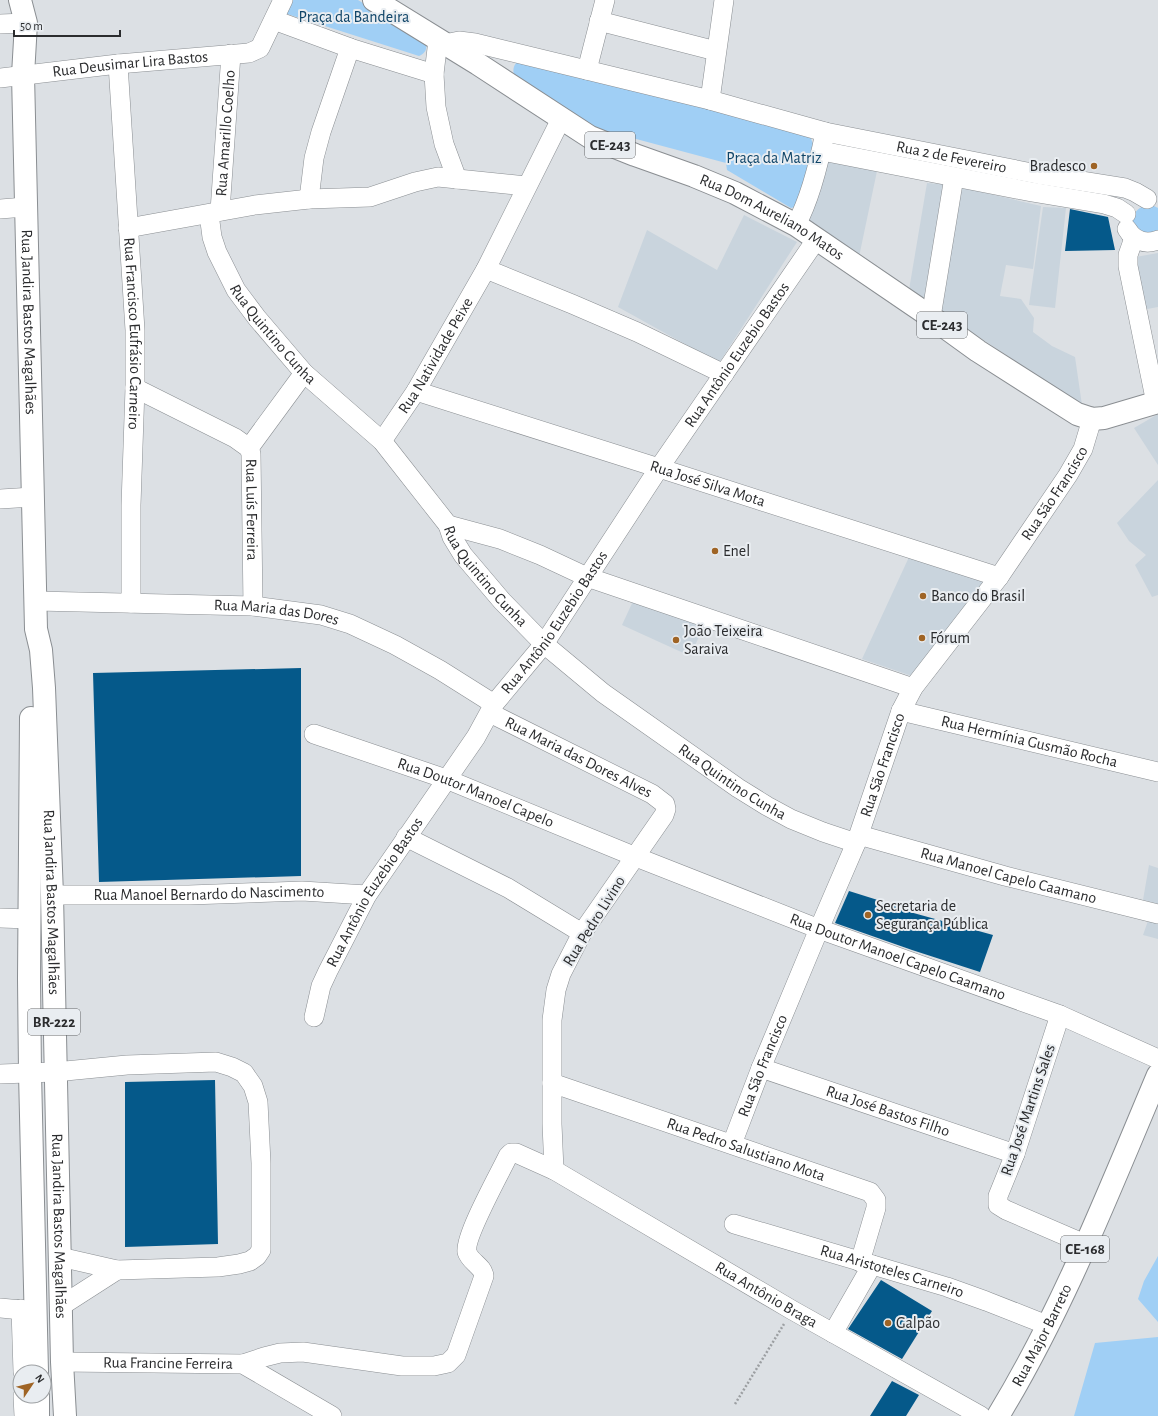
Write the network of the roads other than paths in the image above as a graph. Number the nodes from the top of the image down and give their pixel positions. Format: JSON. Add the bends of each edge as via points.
{"nodes":[{"id":1,"x":283,"y":0,"type":"edge"},
{"id":2,"x":374,"y":0,"type":"edge"},
{"id":3,"x":605,"y":0,"type":"edge"},
{"id":4,"x":724,"y":0,"type":"edge"},
{"id":5,"x":24,"y":10,"type":"edge"},
{"id":6,"x":274,"y":20,"type":"junction"},
{"id":7,"x":599,"y":21,"type":"junction"},
{"id":8,"x":0,"y":24,"type":"edge"},
{"id":9,"x":442,"y":42,"type":"junction"},
{"id":10,"x":350,"y":48,"type":"junction"},
{"id":11,"x":716,"y":51,"type":"junction"},
{"id":12,"x":231,"y":54,"type":"junction"},
{"id":13,"x":118,"y":64,"type":"junction"},
{"id":14,"x":587,"y":70,"type":"junction"},
{"id":15,"x":434,"y":74,"type":"junction"},
{"id":16,"x":23,"y":75,"type":"junction"},
{"id":17,"x":0,"y":78,"type":"edge"},
{"id":18,"x":710,"y":100,"type":"junction"},
{"id":19,"x":561,"y":119,"type":"junction"},
{"id":20,"x":825,"y":132,"type":"junction"},
{"id":21,"x":822,"y":151,"type":"junction"},
{"id":22,"x":954,"y":177,"type":"junction"},
{"id":23,"x":457,"y":179,"type":"junction"},
{"id":24,"x":526,"y":186,"type":"junction"},
{"id":25,"x":309,"y":199,"type":"junction"},
{"id":26,"x":1153,"y":200,"type":"edge"},
{"id":27,"x":25,"y":207,"type":"junction"},
{"id":28,"x":0,"y":209,"type":"edge"},
{"id":29,"x":214,"y":212,"type":"junction"},
{"id":30,"x":1126,"y":214,"type":"junction"},
{"id":31,"x":796,"y":225,"type":"junction"},
{"id":32,"x":128,"y":228,"type":"junction"},
{"id":33,"x":1134,"y":238,"type":"junction"},
{"id":34,"x":816,"y":240,"type":"junction"},
{"id":35,"x":1158,"y":240,"type":"edge"},
{"id":36,"x":486,"y":268,"type":"junction"},
{"id":37,"x":931,"y":316,"type":"junction"},
{"id":38,"x":304,"y":373,"type":"junction"},
{"id":39,"x":724,"y":374,"type":"junction"},
{"id":40,"x":135,"y":388,"type":"junction"},
{"id":41,"x":416,"y":391,"type":"junction"},
{"id":42,"x":1157,"y":403,"type":"edge"},
{"id":43,"x":1092,"y":419,"type":"junction"},
{"id":44,"x":382,"y":442,"type":"junction"},
{"id":45,"x":249,"y":448,"type":"junction"},
{"id":46,"x":659,"y":468,"type":"junction"},
{"id":47,"x":33,"y":497,"type":"junction"},
{"id":48,"x":0,"y":499,"type":"edge"},
{"id":49,"x":448,"y":525,"type":"junction"},
{"id":50,"x":587,"y":577,"type":"junction"},
{"id":51,"x":999,"y":577,"type":"junction"},
{"id":52,"x":36,"y":600,"type":"junction"},
{"id":53,"x":131,"y":603,"type":"junction"},
{"id":54,"x":254,"y":606,"type":"junction"},
{"id":55,"x":36,"y":629,"type":"junction"},
{"id":56,"x":544,"y":644,"type":"junction"},
{"id":57,"x":913,"y":688,"type":"junction"},
{"id":58,"x":492,"y":708,"type":"junction"},
{"id":59,"x":901,"y":711,"type":"junction"},
{"id":60,"x":314,"y":734,"type":"dead end"},
{"id":61,"x":1158,"y":772,"type":"edge"},
{"id":62,"x":446,"y":779,"type":"junction"},
{"id":63,"x":665,"y":804,"type":"joint"},
{"id":64,"x":406,"y":837,"type":"junction"},
{"id":65,"x":858,"y":839,"type":"junction"},
{"id":66,"x":636,"y":857,"type":"junction"},
{"id":67,"x":52,"y":895,"type":"junction"},
{"id":68,"x":367,"y":895,"type":"junction"},
{"id":69,"x":1158,"y":914,"type":"edge"},
{"id":70,"x":0,"y":918,"type":"edge"},
{"id":71,"x":30,"y":918,"type":"junction"},
{"id":72,"x":819,"y":929,"type":"junction"},
{"id":73,"x":582,"y":933,"type":"junction"},
{"id":74,"x":1060,"y":1016,"type":"junction"},
{"id":75,"x":314,"y":1017,"type":"dead end"},
{"id":76,"x":1158,"y":1059,"type":"edge"},
{"id":77,"x":761,"y":1068,"type":"junction"},
{"id":78,"x":55,"y":1072,"type":"junction"},
{"id":79,"x":30,"y":1073,"type":"junction"},
{"id":80,"x":0,"y":1074,"type":"edge"},
{"id":81,"x":1158,"y":1075,"type":"edge"},
{"id":82,"x":552,"y":1083,"type":"junction"},
{"id":83,"x":732,"y":1144,"type":"junction"},
{"id":84,"x":1015,"y":1154,"type":"junction"},
{"id":85,"x":554,"y":1170,"type":"junction"},
{"id":86,"x":734,"y":1224,"type":"dead end"},
{"id":87,"x":34,"y":1230,"type":"junction"},
{"id":88,"x":1087,"y":1245,"type":"junction"},
{"id":89,"x":60,"y":1257,"type":"junction"},
{"id":90,"x":866,"y":1263,"type":"junction"},
{"id":91,"x":116,"y":1270,"type":"junction"},
{"id":92,"x":61,"y":1306,"type":"junction"},
{"id":93,"x":0,"y":1308,"type":"edge"},
{"id":94,"x":29,"y":1310,"type":"junction"},
{"id":95,"x":1047,"y":1325,"type":"junction"},
{"id":96,"x":833,"y":1333,"type":"junction"},
{"id":97,"x":62,"y":1362,"type":"junction"},
{"id":98,"x":24,"y":1364,"type":"edge"},
{"id":99,"x":36,"y":1364,"type":"edge"},
{"id":100,"x":243,"y":1364,"type":"junction"},
{"id":101,"x":23,"y":1404,"type":"edge"},
{"id":102,"x":38,"y":1404,"type":"edge"},
{"id":103,"x":24,"y":1416,"type":"edge"},
{"id":104,"x":38,"y":1416,"type":"edge"},
{"id":105,"x":65,"y":1416,"type":"edge"},
{"id":106,"x":332,"y":1416,"type":"edge"},
{"id":107,"x":982,"y":1416,"type":"edge"},
{"id":108,"x":998,"y":1416,"type":"edge"}],
"edges":[{"from":1,"to":6,"type":"street"},
{"from":2,"to":9,"type":"main road","number":"CE-243"},
{"from":3,"to":7,"type":"street"},
{"from":4,"to":11,"type":"street"},
{"from":5,"to":8,"type":"street"},
{"from":5,"to":16,"type":"main road","name":"Rua Jandira Bastos Magalhães","number":"BR-222"},
{"from":6,"to":10,"type":"street"},
{"from":6,"to":12,"type":"street","name":"Rua Deusimar Lira Bastos","via":[[260,48],[249,53]]},
{"from":7,"to":11,"type":"street"},
{"from":7,"to":14,"type":"street"},
{"from":9,"to":14,"type":"street","name":"Rua 2 de Fevereiro","via":[[475,43]]},
{"from":9,"to":15,"type":"street"},
{"from":9,"to":19,"type":"main road","name":"Rua Dom Aureliano Matos","number":"CE-243"},
{"from":10,"to":15,"type":"street"},
{"from":10,"to":25,"type":"street","via":[[320,132]]},
{"from":11,"to":18,"type":"street"},
{"from":12,"to":13,"type":"street","name":"Rua Deusimar Lira Bastos"},
{"from":12,"to":29,"type":"street","name":"Rua Amarillo Coelho"},
{"from":13,"to":16,"type":"street","name":"Rua Deusimar Lira Bastos"},
{"from":13,"to":32,"type":"street","name":"Rua Francisco Eufrásio Carneiro"},
{"from":14,"to":18,"type":"street","name":"Rua 2 de Fevereiro"},
{"from":15,"to":23,"type":"street","via":[[436,106],[444,144]]},
{"from":16,"to":17,"type":"street","name":"Rua Deusimar Lira Bastos"},
{"from":16,"to":27,"type":"main road","name":"Rua Jandira Bastos Magalhães","number":"BR-222"},
{"from":18,"to":20,"type":"street","name":"Rua 2 de Fevereiro"},
{"from":19,"to":24,"type":"street","name":"Rua Natividade Peixe"},
{"from":19,"to":31,"type":"main road","name":"Rua Dom Aureliano Matos","number":"CE-243","via":[[590,137],[735,193]]},
{"from":20,"to":21,"type":"street"},
{"from":20,"to":26,"type":"street","name":"Rua 2 de Fevereiro","via":[[1037,174],[1125,188]]},
{"from":21,"to":22,"type":"street","name":"Rua 2 de Fevereiro"},
{"from":21,"to":31,"type":"street","via":[[807,201]]},
{"from":22,"to":30,"type":"street","name":"Rua 2 de Fevereiro","via":[[1104,204]]},
{"from":22,"to":37,"type":"street"},
{"from":23,"to":24,"type":"street"},
{"from":23,"to":25,"type":"street","via":[[438,177],[370,197]]},
{"from":24,"to":36,"type":"street","name":"Rua Natividade Peixe"},
{"from":25,"to":29,"type":"street"},
{"from":26,"to":30,"type":"street","via":[[1140,200],[1134,203]]},
{"from":27,"to":28,"type":"street"},
{"from":27,"to":47,"type":"main road","name":"Rua Jandira Bastos Magalhães","number":"BR-222"},
{"from":29,"to":32,"type":"street"},
{"from":29,"to":38,"type":"street","name":"Rua Quintino Cunha","via":[[212,237],[236,290]]},
{"from":30,"to":33,"type":"street","via":[[1127,228]]},
{"from":31,"to":34,"type":"main road","name":"Rua Dom Aureliano Matos","number":"CE-243"},
{"from":32,"to":40,"type":"street","name":"Rua Francisco Eufrásio Carneiro","via":[[135,330]]},
{"from":33,"to":35,"type":"street","via":[[1146,242]]},
{"from":33,"to":42,"type":"street","via":[[1128,255],[1128,266]]},
{"from":34,"to":37,"type":"main road","name":"Rua Dom Aureliano Matos","number":"CE-243"},
{"from":34,"to":39,"type":"street","name":"Rua Antônio Euzebio Bastos"},
{"from":36,"to":39,"type":"street","via":[[637,332]]},
{"from":36,"to":41,"type":"street","name":"Rua Natividade Peixe"},
{"from":37,"to":43,"type":"main road","name":"Rua Dom Aureliano Matos","number":"CE-243","via":[[991,360],[1071,410]]},
{"from":38,"to":44,"type":"street","name":"Rua Quintino Cunha"},
{"from":38,"to":45,"type":"street"},
{"from":39,"to":46,"type":"street","name":"Rua Antônio Euzebio Bastos"},
{"from":40,"to":45,"type":"street","name":"Rua Luís Ferreira","via":[[235,438]]},
{"from":40,"to":53,"type":"street","name":"Rua Francisco Eufrásio Carneiro"},
{"from":41,"to":44,"type":"street","name":"Rua Natividade Peixe"},
{"from":41,"to":46,"type":"street","name":"Rua José Silva Mota"},
{"from":42,"to":43,"type":"main road"},
{"from":43,"to":51,"type":"street","name":"Rua São Francisco","via":[[1083,449],[1068,475]]},
{"from":44,"to":49,"type":"street","name":"Rua Quintino Cunha"},
{"from":45,"to":54,"type":"street","name":"Rua Luís Ferreira"},
{"from":46,"to":50,"type":"street","name":"Rua Antônio Euzebio Bastos"},
{"from":46,"to":51,"type":"street","name":"Rua José Silva Mota"},
{"from":47,"to":48,"type":"street"},
{"from":47,"to":52,"type":"main road","name":"Rua Jandira Bastos Magalhães","number":"BR-222"},
{"from":49,"to":50,"type":"street","via":[[500,539]]},
{"from":49,"to":56,"type":"street","name":"Rua Quintino Cunha","via":[[463,555],[502,601]]},
{"from":50,"to":56,"type":"street","name":"Rua Antônio Euzebio Bastos"},
{"from":50,"to":57,"type":"street"},
{"from":51,"to":57,"type":"street","name":"Rua São Francisco"},
{"from":52,"to":53,"type":"street","name":"Rua Maria das Dores"},
{"from":52,"to":55,"type":"main road","name":"Rua Jandira Bastos Magalhães","number":"BR-222"},
{"from":53,"to":54,"type":"street","name":"Rua Maria das Dores"},
{"from":54,"to":58,"type":"street","name":"Rua Maria das Dores","via":[[321,615],[350,624],[421,659]]},
{"from":55,"to":67,"type":"main road","name":"Rua Jandira Bastos Magalhães","number":"BR-222","via":[[41,650],[44,688]]},
{"from":55,"to":71,"type":"main road","name":"Rua Jandira Bastos Magalhães","number":"BR-222","via":[[32,678]]},
{"from":56,"to":58,"type":"street","name":"Rua Antônio Euzebio Bastos"},
{"from":56,"to":65,"type":"street","name":"Rua Quintino Cunha","via":[[603,693],[738,788],[791,819],[823,832]]},
{"from":57,"to":59,"type":"street","name":"Rua São Francisco"},
{"from":58,"to":62,"type":"street","name":"Rua Antônio Euzebio Bastos","via":[[476,737]]},
{"from":58,"to":63,"type":"street","name":"Rua Maria das Dores Alves","via":[[652,794]]},
{"from":59,"to":61,"type":"street","name":"Rua Hermínia Gusmão Rocha"},
{"from":59,"to":65,"type":"street","name":"Rua São Francisco"},
{"from":60,"to":62,"type":"street","name":"Rua Doutor Manoel Capelo"},
{"from":62,"to":64,"type":"street","name":"Rua Antônio Euzebio Bastos"},
{"from":62,"to":66,"type":"street","name":"Rua Doutor Manoel Capelo"},
{"from":63,"to":66,"type":"street","name":"Rua Pedro Livino","via":[[664,815]]},
{"from":64,"to":68,"type":"street","name":"Rua Antônio Euzebio Bastos"},
{"from":64,"to":73,"type":"street","via":[[508,888]]},
{"from":65,"to":69,"type":"street","name":"Rua Manoel Capelo Caamano"},
{"from":65,"to":72,"type":"street","name":"Rua São Francisco"},
{"from":66,"to":72,"type":"street","name":"Rua Doutor Manoel Capelo Caamano"},
{"from":66,"to":73,"type":"street","name":"Rua Pedro Livino"},
{"from":67,"to":68,"type":"street","name":"Rua Manoel Bernardo do Nascimento","via":[[189,895],[302,891]]},
{"from":67,"to":78,"type":"main road","name":"Rua Jandira Bastos Magalhães","number":"BR-222"},
{"from":68,"to":75,"type":"street","name":"Rua Antônio Euzebio Bastos","via":[[321,986]]},
{"from":70,"to":71,"type":"street"},
{"from":71,"to":79,"type":"main road","name":"Rua Jandira Bastos Magalhães","number":"BR-222"},
{"from":72,"to":74,"type":"street","name":"Rua Doutor Manoel Capelo Caamano"},
{"from":72,"to":77,"type":"street","name":"Rua São Francisco"},
{"from":73,"to":82,"type":"street","name":"Rua Pedro Livino","via":[[561,974],[556,990],[552,1020]]},
{"from":74,"to":76,"type":"street","name":"Rua Doutor Manoel Capelo Caamano"},
{"from":74,"to":84,"type":"street","name":"Rua José Martins Sales"},
{"from":77,"to":83,"type":"street","name":"Rua São Francisco"},
{"from":77,"to":84,"type":"street","name":"Rua José Bastos Filho"},
{"from":78,"to":79,"type":"street"},
{"from":78,"to":89,"type":"main road","name":"Rua Jandira Bastos Magalhães","number":"BR-222"},
{"from":78,"to":91,"type":"street","via":[[127,1065],[216,1062],[244,1073],[253,1086],[258,1102],[262,1250],[257,1256],[244,1263],[218,1267]]},
{"from":79,"to":80,"type":"street"},
{"from":79,"to":87,"type":"main road","name":"Rua Jandira Bastos Magalhães","number":"BR-222"},
{"from":81,"to":88,"type":"main road","name":"Rua Major Barreto","number":"CE-168"},
{"from":82,"to":83,"type":"street","name":"Rua Pedro Salustiano Mota"},
{"from":82,"to":85,"type":"street","name":"Rua Pedro Livino"},
{"from":83,"to":90,"type":"street","name":"Rua Pedro Salustiano Mota","via":[[874,1195],[876,1208]]},
{"from":84,"to":88,"type":"street","name":"Rua José Martins Sales","via":[[998,1196],[998,1205]]},
{"from":85,"to":96,"type":"street","name":"Rua Antônio Braga"},
{"from":85,"to":100,"type":"street","name":"Rua Antônio Braga","via":[[521,1154],[511,1153],[508,1156],[477,1218],[467,1246],[468,1255],[482,1270],[484,1276],[456,1355],[448,1363],[434,1366],[402,1366],[303,1352],[280,1353]]},
{"from":86,"to":90,"type":"street","name":"Rua Aristoteles Carneiro"},
{"from":87,"to":89,"type":"main road","via":[[49,1249]]},
{"from":87,"to":94,"type":"main road","name":"Rua Jandira Bastos Magalhães","number":"BR-222"},
{"from":88,"to":95,"type":"main road","name":"Rua Major Barreto","number":"CE-168"},
{"from":89,"to":91,"type":"street"},
{"from":89,"to":92,"type":"main road","name":"Rua Jandira Bastos Magalhães","number":"BR-222"},
{"from":90,"to":95,"type":"street","name":"Rua Aristoteles Carneiro","via":[[947,1287]]},
{"from":90,"to":96,"type":"street"},
{"from":91,"to":92,"type":"street"},
{"from":92,"to":97,"type":"main road","name":"Rua Jandira Bastos Magalhães","number":"BR-222"},
{"from":93,"to":94,"type":"street"},
{"from":94,"to":98,"type":"street"},
{"from":94,"to":99,"type":"main road","name":"Rua Jandira Bastos Magalhães","number":"BR-222"},
{"from":95,"to":108,"type":"main road","name":"Rua Major Barreto","number":"CE-168","via":[[1016,1387]]},
{"from":96,"to":107,"type":"street","name":"Rua Antônio Braga"},
{"from":97,"to":100,"type":"street","name":"Rua Francine Ferreira"},
{"from":97,"to":105,"type":"main road","name":"Rua Jandira Bastos Magalhães","number":"BR-222"},
{"from":100,"to":106,"type":"street","name":"Rua Francine Ferreira"},
{"from":101,"to":103,"type":"street"},
{"from":102,"to":104,"type":"main road"}]}
